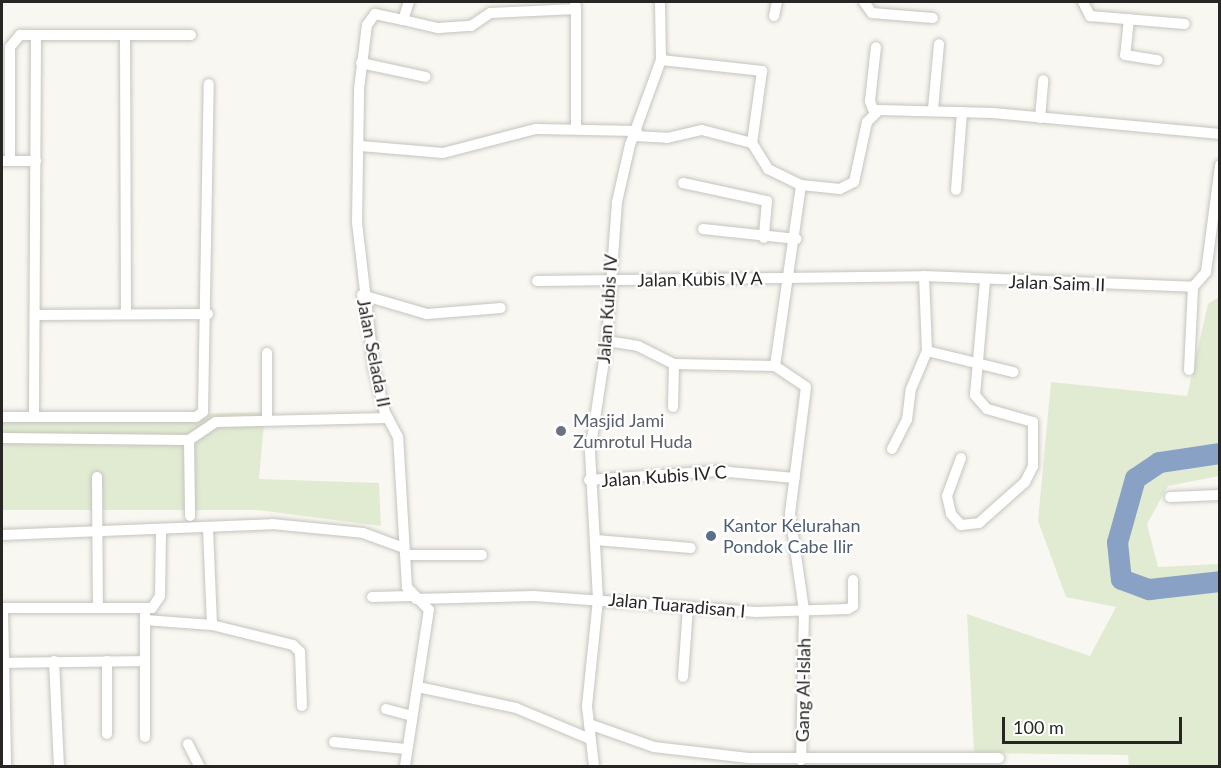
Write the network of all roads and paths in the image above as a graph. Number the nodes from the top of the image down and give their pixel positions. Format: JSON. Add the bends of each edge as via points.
{"nodes":[{"id":1,"x":409,"y":2,"type":"edge"},
{"id":2,"x":660,"y":2,"type":"edge"},
{"id":3,"x":777,"y":2,"type":"edge"},
{"id":4,"x":864,"y":2,"type":"edge"},
{"id":5,"x":1083,"y":2,"type":"edge"},
{"id":6,"x":576,"y":5,"type":"edge"},
{"id":7,"x":774,"y":15,"type":"dead end"},
{"id":8,"x":933,"y":18,"type":"dead end"},
{"id":9,"x":403,"y":20,"type":"junction"},
{"id":10,"x":1129,"y":20,"type":"junction"},
{"id":11,"x":1185,"y":24,"type":"dead end"},
{"id":12,"x":36,"y":35,"type":"junction"},
{"id":13,"x":125,"y":35,"type":"junction"},
{"id":14,"x":192,"y":35,"type":"dead end"},
{"id":15,"x":939,"y":44,"type":"dead end"},
{"id":16,"x":876,"y":47,"type":"dead end"},
{"id":17,"x":661,"y":60,"type":"junction"},
{"id":18,"x":1158,"y":60,"type":"dead end"},
{"id":19,"x":361,"y":63,"type":"junction"},
{"id":20,"x":426,"y":77,"type":"dead end"},
{"id":21,"x":1043,"y":80,"type":"dead end"},
{"id":22,"x":209,"y":84,"type":"dead end"},
{"id":23,"x":933,"y":109,"type":"junction"},
{"id":24,"x":874,"y":112,"type":"junction"},
{"id":25,"x":962,"y":112,"type":"junction"},
{"id":26,"x":1040,"y":118,"type":"junction"},
{"id":27,"x":576,"y":127,"type":"junction"},
{"id":28,"x":635,"y":133,"type":"junction"},
{"id":29,"x":1220,"y":134,"type":"edge"},
{"id":30,"x":752,"y":143,"type":"junction"},
{"id":31,"x":361,"y":146,"type":"junction"},
{"id":32,"x":6,"y":161,"type":"edge"},
{"id":33,"x":36,"y":161,"type":"junction"},
{"id":34,"x":1220,"y":165,"type":"edge"},
{"id":35,"x":683,"y":183,"type":"dead end"},
{"id":36,"x":801,"y":185,"type":"junction"},
{"id":37,"x":956,"y":190,"type":"dead end"},
{"id":38,"x":703,"y":229,"type":"dead end"},
{"id":39,"x":764,"y":238,"type":"junction"},
{"id":40,"x":796,"y":239,"type":"junction"},
{"id":41,"x":924,"y":276,"type":"junction"},
{"id":42,"x":792,"y":279,"type":"junction"},
{"id":43,"x":608,"y":280,"type":"junction"},
{"id":44,"x":537,"y":281,"type":"dead end"},
{"id":45,"x":985,"y":281,"type":"junction"},
{"id":46,"x":1193,"y":286,"type":"junction"},
{"id":47,"x":363,"y":296,"type":"junction"},
{"id":48,"x":501,"y":308,"type":"dead end"},
{"id":49,"x":126,"y":314,"type":"junction"},
{"id":50,"x":208,"y":314,"type":"junction"},
{"id":51,"x":35,"y":315,"type":"junction"},
{"id":52,"x":608,"y":341,"type":"junction"},
{"id":53,"x":927,"y":351,"type":"junction"},
{"id":54,"x":267,"y":353,"type":"dead end"},
{"id":55,"x":674,"y":364,"type":"junction"},
{"id":56,"x":977,"y":364,"type":"junction"},
{"id":57,"x":775,"y":366,"type":"junction"},
{"id":58,"x":1190,"y":370,"type":"dead end"},
{"id":59,"x":1013,"y":372,"type":"dead end"},
{"id":60,"x":673,"y":407,"type":"dead end"},
{"id":61,"x":2,"y":417,"type":"edge"},
{"id":62,"x":34,"y":417,"type":"junction"},
{"id":63,"x":388,"y":418,"type":"junction"},
{"id":64,"x":267,"y":420,"type":"junction"},
{"id":65,"x":2,"y":438,"type":"edge"},
{"id":66,"x":189,"y":440,"type":"junction"},
{"id":67,"x":892,"y":449,"type":"dead end"},
{"id":68,"x":961,"y":458,"type":"dead end"},
{"id":69,"x":97,"y":477,"type":"dead end"},
{"id":70,"x":795,"y":478,"type":"junction"},
{"id":71,"x":589,"y":480,"type":"junction"},
{"id":72,"x":1220,"y":495,"type":"edge"},
{"id":73,"x":1170,"y":496,"type":"dead end"},
{"id":74,"x":190,"y":516,"type":"dead end"},
{"id":75,"x":208,"y":529,"type":"junction"},
{"id":76,"x":161,"y":531,"type":"junction"},
{"id":77,"x":98,"y":534,"type":"junction"},
{"id":78,"x":2,"y":535,"type":"edge"},
{"id":79,"x":596,"y":540,"type":"junction"},
{"id":80,"x":691,"y":548,"type":"dead end"},
{"id":81,"x":404,"y":552,"type":"junction"},
{"id":82,"x":482,"y":555,"type":"dead end"},
{"id":83,"x":853,"y":580,"type":"dead end"},
{"id":84,"x":372,"y":597,"type":"dead end"},
{"id":85,"x":413,"y":597,"type":"junction"},
{"id":86,"x":598,"y":599,"type":"junction"},
{"id":87,"x":688,"y":607,"type":"junction"},
{"id":88,"x":2,"y":608,"type":"edge"},
{"id":89,"x":98,"y":608,"type":"junction"},
{"id":90,"x":145,"y":608,"type":"junction"},
{"id":91,"x":804,"y":610,"type":"junction"},
{"id":92,"x":145,"y":620,"type":"junction"},
{"id":93,"x":212,"y":625,"type":"junction"},
{"id":94,"x":54,"y":661,"type":"junction"},
{"id":95,"x":107,"y":661,"type":"junction"},
{"id":96,"x":144,"y":661,"type":"junction"},
{"id":97,"x":3,"y":662,"type":"edge"},
{"id":98,"x":683,"y":677,"type":"dead end"},
{"id":99,"x":418,"y":687,"type":"junction"},
{"id":100,"x":302,"y":706,"type":"dead end"},
{"id":101,"x":386,"y":710,"type":"dead end"},
{"id":102,"x":3,"y":715,"type":"edge"},
{"id":103,"x":412,"y":716,"type":"junction"},
{"id":104,"x":590,"y":724,"type":"junction"},
{"id":105,"x":107,"y":734,"type":"dead end"},
{"id":106,"x":145,"y":737,"type":"dead end"},
{"id":107,"x":590,"y":739,"type":"junction"},
{"id":108,"x":334,"y":742,"type":"dead end"},
{"id":109,"x":188,"y":744,"type":"dead end"},
{"id":110,"x":406,"y":749,"type":"junction"},
{"id":111,"x":705,"y":754,"type":"junction"},
{"id":112,"x":999,"y":758,"type":"dead end"},
{"id":113,"x":801,"y":760,"type":"junction"},
{"id":114,"x":926,"y":763,"type":"edge"},
{"id":115,"x":783,"y":764,"type":"edge"},
{"id":116,"x":6,"y":766,"type":"edge"},
{"id":117,"x":59,"y":766,"type":"edge"},
{"id":118,"x":199,"y":766,"type":"edge"},
{"id":119,"x":405,"y":766,"type":"edge"},
{"id":120,"x":594,"y":766,"type":"edge"},
{"id":121,"x":704,"y":766,"type":"edge"}],
"edges":[{"from":1,"to":9,"type":"street"},
{"from":2,"to":17,"type":"street","name":"Jalan Kubis IV"},
{"from":3,"to":7,"type":"street"},
{"from":4,"to":8,"type":"street","via":[[872,13]]},
{"from":5,"to":10,"type":"street","via":[[1086,14]]},
{"from":6,"to":9,"type":"street","via":[[490,13],[471,26],[439,28]]},
{"from":6,"to":27,"type":"street"},
{"from":9,"to":19,"type":"street","name":"Jalan Selada II","via":[[370,16]]},
{"from":10,"to":11,"type":"street"},
{"from":10,"to":18,"type":"street","via":[[1125,55]]},
{"from":12,"to":13,"type":"street"},
{"from":12,"to":32,"type":"street","via":[[20,35],[10,47]]},
{"from":12,"to":33,"type":"street"},
{"from":13,"to":14,"type":"street"},
{"from":13,"to":49,"type":"street"},
{"from":15,"to":23,"type":"street"},
{"from":16,"to":24,"type":"street","via":[[870,101]]},
{"from":17,"to":28,"type":"street","name":"Jalan Kubis IV"},
{"from":17,"to":30,"type":"street","via":[[762,71]]},
{"from":19,"to":20,"type":"street"},
{"from":19,"to":31,"type":"street","name":"Jalan Selada II"},
{"from":21,"to":26,"type":"street"},
{"from":22,"to":50,"type":"street"},
{"from":23,"to":24,"type":"street"},
{"from":23,"to":25,"type":"street"},
{"from":24,"to":36,"type":"street","via":[[854,183],[840,189]]},
{"from":25,"to":26,"type":"street"},
{"from":25,"to":37,"type":"street"},
{"from":26,"to":29,"type":"street"},
{"from":27,"to":28,"type":"street"},
{"from":27,"to":31,"type":"street","via":[[526,131],[443,153]]},
{"from":28,"to":30,"type":"street","via":[[667,138],[702,130]]},
{"from":28,"to":43,"type":"street","name":"Jalan Kubis IV","via":[[617,202]]},
{"from":30,"to":36,"type":"street","via":[[768,169]]},
{"from":31,"to":47,"type":"street","name":"Jalan Selada II","via":[[357,223]]},
{"from":32,"to":33,"type":"street"},
{"from":33,"to":51,"type":"street"},
{"from":34,"to":46,"type":"street","via":[[1206,272]]},
{"from":35,"to":39,"type":"street","via":[[767,201]]},
{"from":36,"to":40,"type":"street"},
{"from":38,"to":39,"type":"street"},
{"from":39,"to":40,"type":"street"},
{"from":40,"to":42,"type":"street"},
{"from":41,"to":42,"type":"street","name":"Jalan Saim II"},
{"from":41,"to":45,"type":"street","name":"Jalan Saim II"},
{"from":41,"to":53,"type":"street"},
{"from":42,"to":43,"type":"street","name":"Jalan Kubis IV A"},
{"from":42,"to":57,"type":"street"},
{"from":43,"to":44,"type":"street","name":"Jalan Kubis IV A"},
{"from":43,"to":52,"type":"street","name":"Jalan Kubis IV"},
{"from":45,"to":46,"type":"street","name":"Jalan Saim II"},
{"from":45,"to":56,"type":"street"},
{"from":46,"to":58,"type":"street"},
{"from":47,"to":48,"type":"street","via":[[427,314]]},
{"from":47,"to":63,"type":"street","name":"Jalan Selada II"},
{"from":49,"to":50,"type":"street"},
{"from":49,"to":51,"type":"street"},
{"from":50,"to":62,"type":"street","via":[[206,401],[200,415]]},
{"from":51,"to":62,"type":"street"},
{"from":52,"to":55,"type":"street","via":[[638,346]]},
{"from":52,"to":71,"type":"street","name":"Jalan Kubis IV"},
{"from":53,"to":56,"type":"street"},
{"from":53,"to":67,"type":"street","via":[[912,389],[908,420]]},
{"from":54,"to":64,"type":"street"},
{"from":55,"to":57,"type":"street"},
{"from":55,"to":60,"type":"street"},
{"from":56,"to":59,"type":"street"},
{"from":56,"to":68,"type":"street","via":[[979,404],[1033,422],[1034,466],[1024,482],[979,523],[961,525],[951,514],[947,496]]},
{"from":57,"to":70,"type":"street","name":"Gang Al-Islah","via":[[806,387]]},
{"from":61,"to":62,"type":"street"},
{"from":63,"to":64,"type":"street"},
{"from":63,"to":81,"type":"street","name":"Jalan Selada II","via":[[398,437]]},
{"from":64,"to":66,"type":"street","via":[[216,422]]},
{"from":65,"to":66,"type":"street"},
{"from":66,"to":74,"type":"street"},
{"from":69,"to":77,"type":"street"},
{"from":70,"to":71,"type":"street","name":"Jalan Kubis IV C","via":[[738,471]]},
{"from":70,"to":91,"type":"street","name":"Gang Al-Islah","via":[[791,536]]},
{"from":71,"to":79,"type":"street","name":"Jalan Kubis IV"},
{"from":72,"to":73,"type":"street"},
{"from":75,"to":76,"type":"street"},
{"from":75,"to":81,"type":"street","via":[[332,528],[376,536]]},
{"from":75,"to":93,"type":"street"},
{"from":76,"to":77,"type":"street"},
{"from":76,"to":90,"type":"street","via":[[160,596],[156,605]]},
{"from":77,"to":78,"type":"street"},
{"from":77,"to":89,"type":"street"},
{"from":79,"to":80,"type":"street"},
{"from":79,"to":86,"type":"street","name":"Jalan Kubis IV"},
{"from":81,"to":82,"type":"street"},
{"from":81,"to":85,"type":"street","name":"Jalan Selada II"},
{"from":83,"to":91,"type":"street","name":"Jalan Tuaradisan I","via":[[851,607]]},
{"from":84,"to":85,"type":"street","name":"Jalan Tuaradisan I"},
{"from":85,"to":86,"type":"street","name":"Jalan Tuaradisan I"},
{"from":85,"to":99,"type":"street","name":"Jalan Selada II","via":[[429,610]]},
{"from":86,"to":87,"type":"street","name":"Jalan Tuaradisan I"},
{"from":86,"to":104,"type":"street","name":"Jalan Kubis IV","via":[[587,676]]},
{"from":87,"to":91,"type":"street","name":"Jalan Tuaradisan I","via":[[756,612]]},
{"from":87,"to":98,"type":"street"},
{"from":88,"to":89,"type":"street"},
{"from":88,"to":97,"type":"street"},
{"from":89,"to":90,"type":"street"},
{"from":90,"to":92,"type":"street"},
{"from":91,"to":113,"type":"street","name":"Gang Al-Islah"},
{"from":92,"to":93,"type":"street"},
{"from":92,"to":96,"type":"street"},
{"from":93,"to":100,"type":"street","via":[[296,647]]},
{"from":94,"to":95,"type":"street"},
{"from":94,"to":97,"type":"street"},
{"from":94,"to":117,"type":"street"},
{"from":95,"to":96,"type":"street"},
{"from":95,"to":105,"type":"street"},
{"from":96,"to":106,"type":"street"},
{"from":97,"to":102,"type":"street"},
{"from":99,"to":103,"type":"street","name":"Jalan Selada II"},
{"from":99,"to":107,"type":"street","via":[[516,708]]},
{"from":101,"to":103,"type":"street"},
{"from":102,"to":116,"type":"street"},
{"from":103,"to":110,"type":"street","name":"Jalan Selada II"},
{"from":104,"to":107,"type":"street","name":"Jalan Kubis IV"},
{"from":104,"to":111,"type":"street","name":"Gang Al-Islah","via":[[654,747]]},
{"from":107,"to":120,"type":"street","name":"Jalan Kubis IV"},
{"from":108,"to":110,"type":"street"},
{"from":109,"to":118,"type":"street"},
{"from":110,"to":119,"type":"street","name":"Jalan Selada II"},
{"from":111,"to":115,"type":"street","name":"Gang Al-Islah"},
{"from":111,"to":121,"type":"street"},
{"from":112,"to":114,"type":"street"},
{"from":113,"to":114,"type":"street"},
{"from":113,"to":115,"type":"street","name":"Gang Al-Islah"}]}
